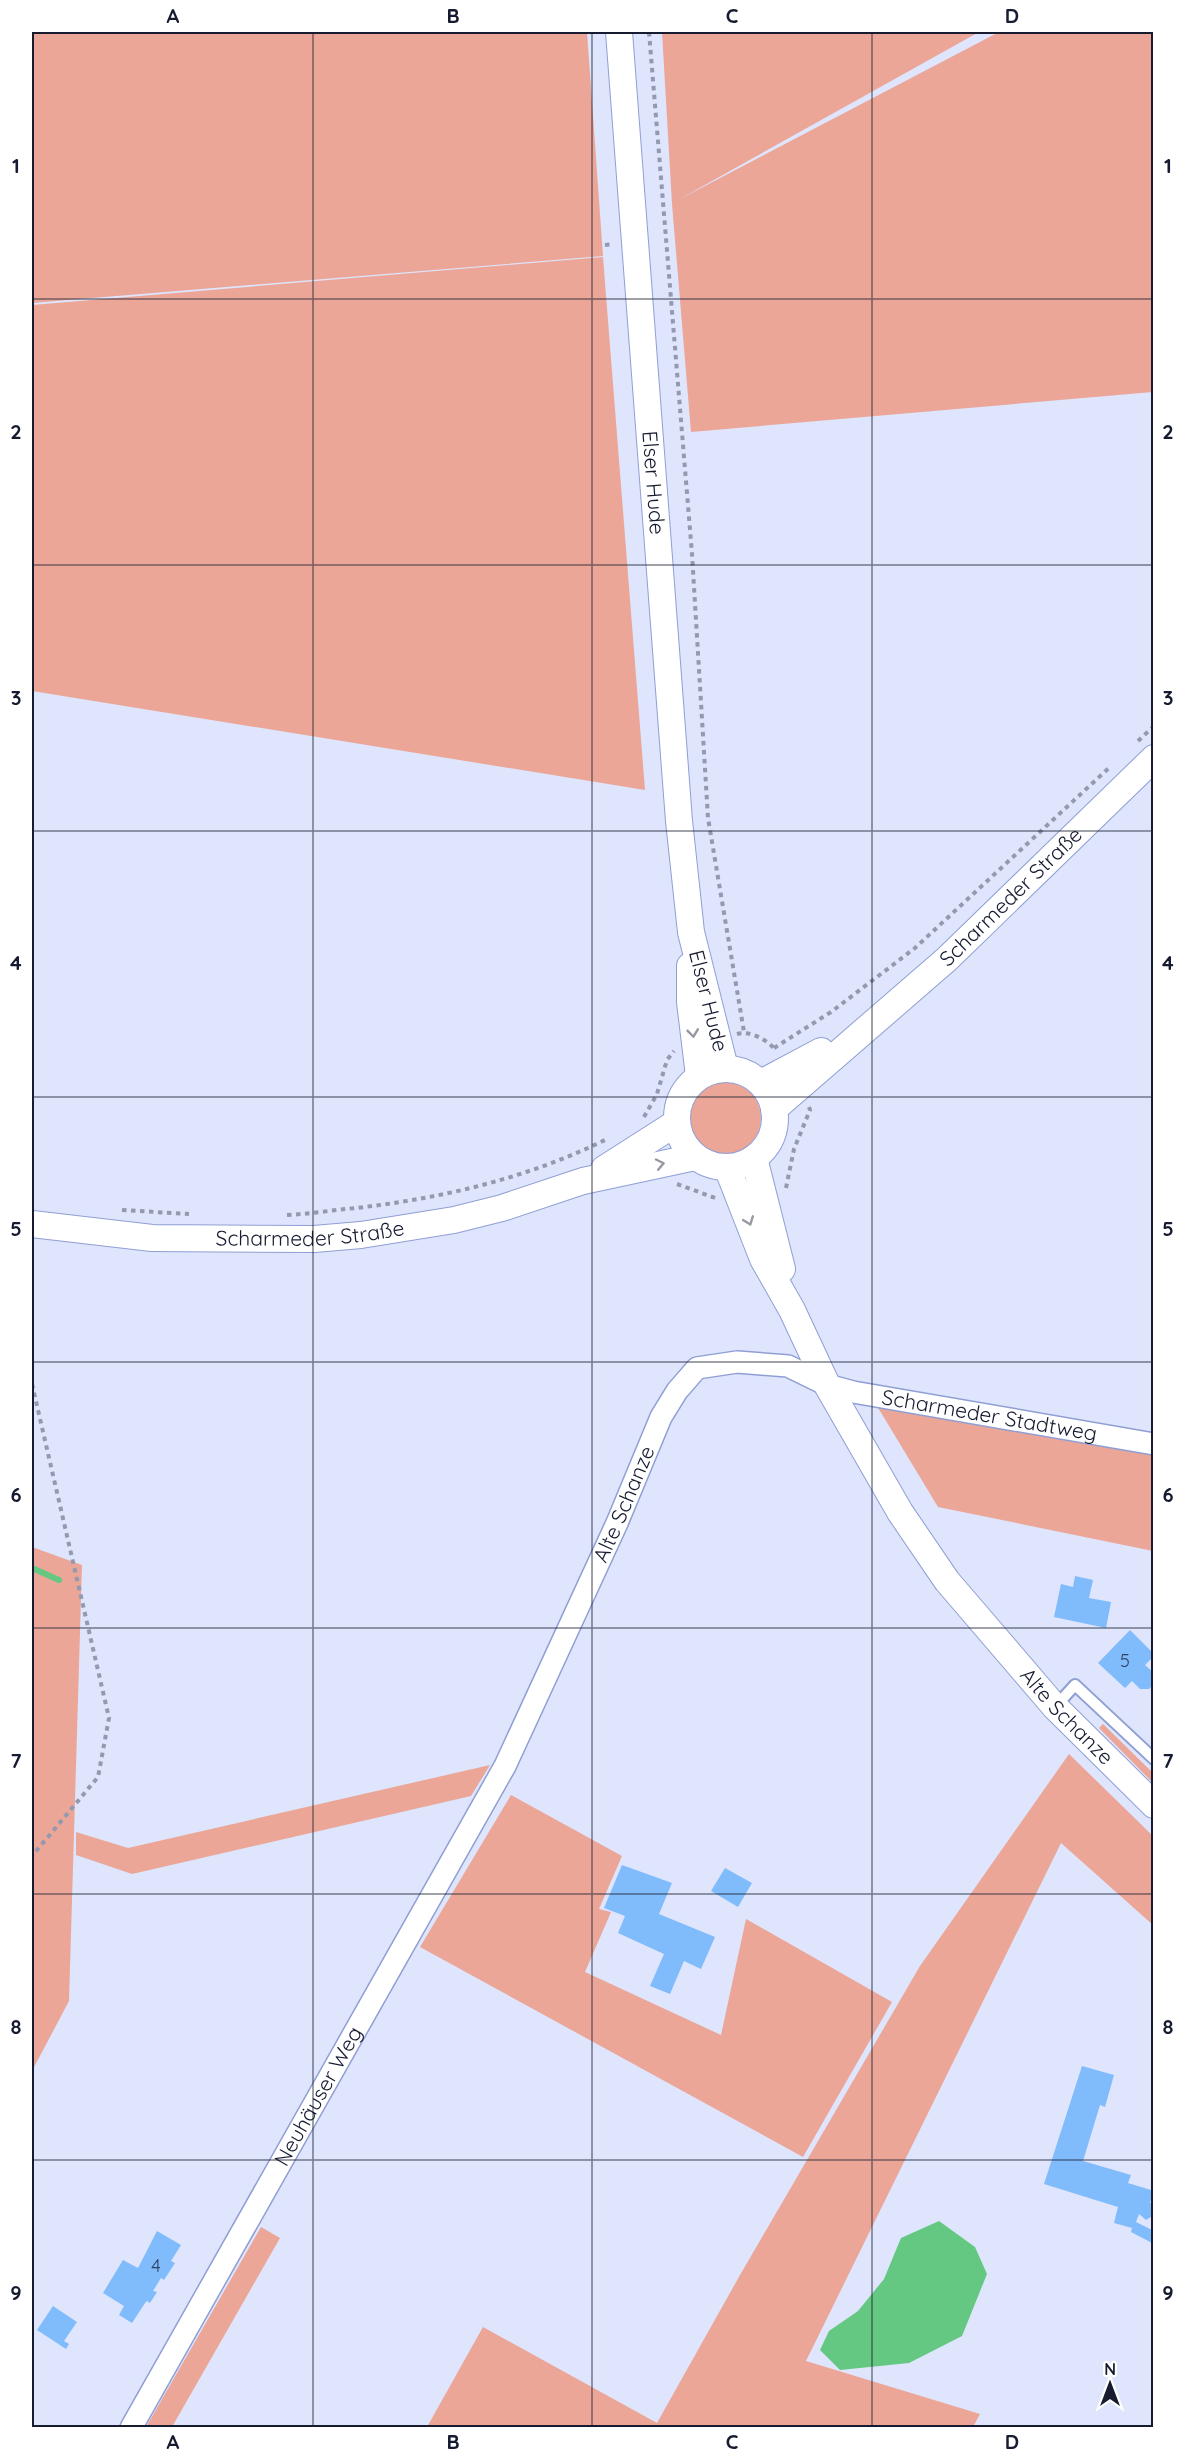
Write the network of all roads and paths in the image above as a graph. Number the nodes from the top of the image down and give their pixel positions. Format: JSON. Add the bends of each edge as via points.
{"nodes":[{"id":1,"x":619,"y":32,"type":"edge"},
{"id":2,"x":649,"y":32,"type":"edge"},
{"id":3,"x":1154,"y":726,"type":"edge"},
{"id":4,"x":1145,"y":750,"type":"edge"},
{"id":5,"x":1119,"y":758,"type":"dead end"},
{"id":6,"x":691,"y":932,"type":"junction"},
{"id":7,"x":864,"y":1030,"type":"junction"},
{"id":8,"x":673,"y":1052,"type":"dead end"},
{"id":9,"x":725,"y":1068,"type":"junction"},
{"id":10,"x":699,"y":1076,"type":"junction"},
{"id":11,"x":761,"y":1083,"type":"junction"},
{"id":12,"x":774,"y":1109,"type":"junction"},
{"id":13,"x":641,"y":1121,"type":"dead end"},
{"id":14,"x":676,"y":1123,"type":"junction"},
{"id":15,"x":611,"y":1136,"type":"dead end"},
{"id":16,"x":695,"y":1157,"type":"junction"},
{"id":17,"x":754,"y":1158,"type":"junction"},
{"id":18,"x":727,"y":1167,"type":"junction"},
{"id":19,"x":583,"y":1181,"type":"junction"},
{"id":20,"x":114,"y":1210,"type":"dead end"},
{"id":21,"x":197,"y":1214,"type":"dead end"},
{"id":22,"x":280,"y":1215,"type":"dead end"},
{"id":23,"x":32,"y":1224,"type":"edge"},
{"id":24,"x":792,"y":1310,"type":"junction"},
{"id":25,"x":32,"y":1384,"type":"edge"},
{"id":26,"x":826,"y":1385,"type":"junction"},
{"id":27,"x":1154,"y":1444,"type":"edge"},
{"id":28,"x":1055,"y":1707,"type":"junction"},
{"id":29,"x":1154,"y":1759,"type":"edge"},
{"id":30,"x":505,"y":1766,"type":"joint"},
{"id":31,"x":1154,"y":1805,"type":"edge"},
{"id":32,"x":32,"y":1856,"type":"edge"},
{"id":33,"x":131,"y":2427,"type":"edge"}],
"edges":[{"from":1,"to":6,"type":"street","name":"Elser Hude","via":[[679,821]]},
{"from":2,"to":5,"type":"path","via":[[692,554],[708,818],[744,1032],[774,1048],[831,1012],[915,948]]},
{"from":3,"to":4,"type":"path"},
{"from":4,"to":7,"type":"street","name":"Scharmeder Straße","via":[[947,959]]},
{"from":6,"to":9,"type":"street","name":"Elser Hude"},
{"from":6,"to":10,"type":"street","name":"Elser Hude","one_way":true,"via":[[690,1002]]},
{"from":7,"to":11,"type":"street","name":"Scharmeder Straße"},
{"from":7,"to":12,"type":"street","name":"Scharmeder Straße"},
{"from":8,"to":13,"type":"path","via":[[657,1094]]},
{"from":9,"to":10,"type":"street"},
{"from":9,"to":11,"type":"street","via":[[744,1072]]},
{"from":10,"to":14,"type":"street","via":[[684,1091]]},
{"from":11,"to":12,"type":"street"},
{"from":12,"to":17,"type":"street","via":[[769,1142]]},
{"from":14,"to":16,"type":"street","via":[[682,1142]]},
{"from":14,"to":19,"type":"street","name":"Scharmeder Straße"},
{"from":15,"to":22,"type":"path","via":[[581,1152],[486,1185],[391,1204]]},
{"from":16,"to":18,"type":"street"},
{"from":19,"to":16,"type":"street","name":"Scharmeder Straße","one_way":true},
{"from":17,"to":18,"type":"street"},
{"from":17,"to":24,"type":"street","name":"Alte Schanze"},
{"from":18,"to":24,"type":"street","name":"Alte Schanze","one_way":true,"via":[[763,1259]]},
{"from":19,"to":23,"type":"street","name":"Scharmeder Straße","via":[[454,1220],[314,1239],[152,1238]]},
{"from":20,"to":21,"type":"path"},
{"from":24,"to":26,"type":"street","name":"Alte Schanze"},
{"from":25,"to":32,"type":"path","via":[[109,1718],[98,1777]]},
{"from":26,"to":27,"type":"street","name":"Scharmeder Stadtweg"},
{"from":26,"to":28,"type":"street","name":"Alte Schanze","via":[[900,1512],[946,1581]]},
{"from":26,"to":30,"type":"street","name":"Alte Schanze","via":[[788,1366],[736,1362],[697,1368],[676,1391]]},
{"from":28,"to":29,"type":"lane","via":[[1075,1686]]},
{"from":28,"to":31,"type":"street","name":"Alte Schanze"},
{"from":30,"to":33,"type":"street","name":"Neuhäuser Weg"}]}
